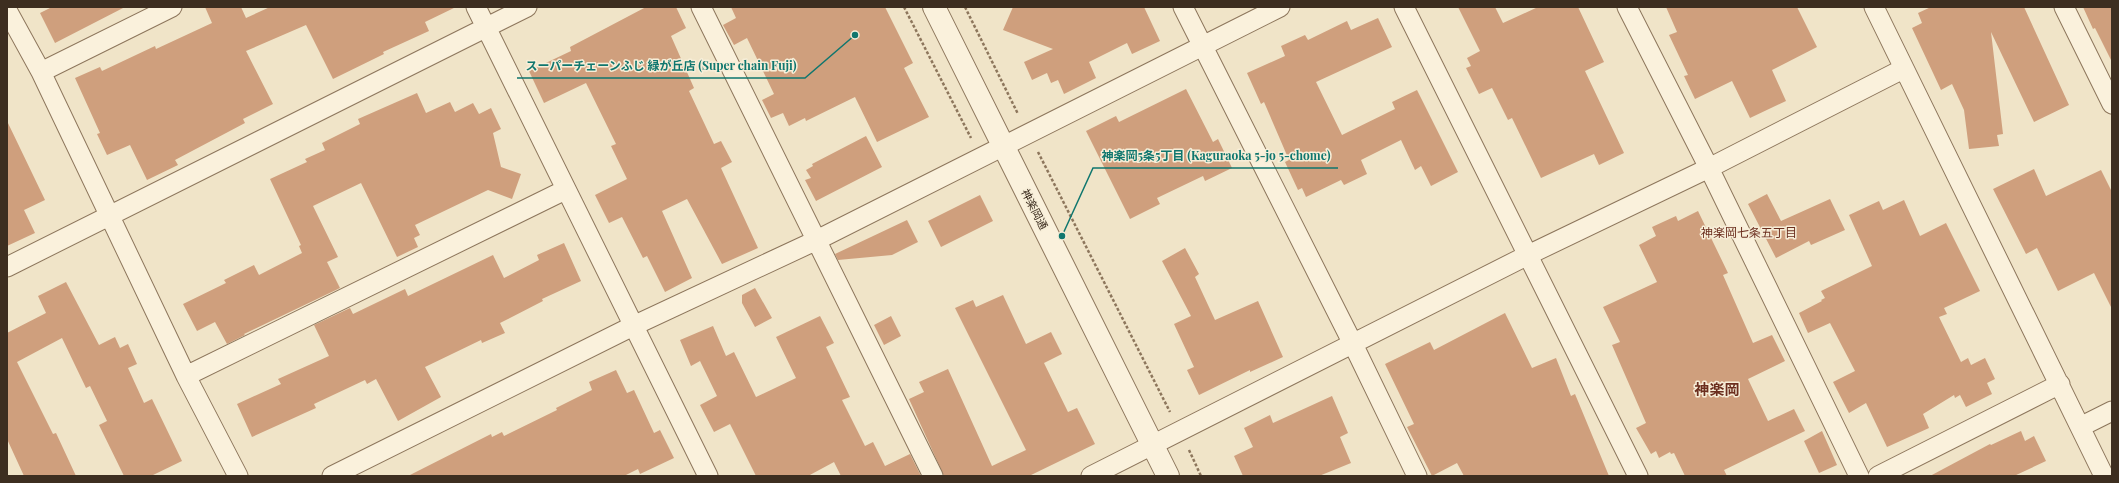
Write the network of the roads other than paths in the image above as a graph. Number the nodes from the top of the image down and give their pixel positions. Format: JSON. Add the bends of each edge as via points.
{"nodes":[{"id":1,"x":172,"y":7,"type":"edge"},
{"id":2,"x":476,"y":7,"type":"edge"},
{"id":3,"x":527,"y":7,"type":"edge"},
{"id":4,"x":701,"y":7,"type":"edge"},
{"id":5,"x":934,"y":7,"type":"edge"},
{"id":6,"x":1183,"y":7,"type":"edge"},
{"id":7,"x":1280,"y":7,"type":"edge"},
{"id":8,"x":1404,"y":7,"type":"edge"},
{"id":9,"x":1627,"y":7,"type":"edge"},
{"id":10,"x":1874,"y":7,"type":"edge"},
{"id":11,"x":2064,"y":7,"type":"edge"},
{"id":12,"x":7,"y":10,"type":"edge"},
{"id":13,"x":486,"y":27,"type":"junction"},
{"id":14,"x":1202,"y":46,"type":"junction"},
{"id":15,"x":1903,"y":69,"type":"junction"},
{"id":16,"x":41,"y":72,"type":"junction"},
{"id":17,"x":2112,"y":104,"type":"edge"},
{"id":18,"x":1002,"y":146,"type":"junction"},
{"id":19,"x":1709,"y":168,"type":"junction"},
{"id":20,"x":565,"y":190,"type":"junction"},
{"id":21,"x":109,"y":216,"type":"junction"},
{"id":22,"x":817,"y":240,"type":"junction"},
{"id":23,"x":1528,"y":255,"type":"junction"},
{"id":24,"x":7,"y":267,"type":"edge"},
{"id":25,"x":634,"y":326,"type":"junction"},
{"id":26,"x":1353,"y":344,"type":"junction"},
{"id":27,"x":186,"y":376,"type":"junction"},
{"id":28,"x":2060,"y":384,"type":"junction"},
{"id":29,"x":2112,"y":411,"type":"edge"},
{"id":30,"x":2080,"y":427,"type":"junction"},
{"id":31,"x":1154,"y":444,"type":"junction"},
{"id":32,"x":238,"y":476,"type":"edge"},
{"id":33,"x":332,"y":476,"type":"edge"},
{"id":34,"x":708,"y":476,"type":"edge"},
{"id":35,"x":933,"y":476,"type":"edge"},
{"id":36,"x":1091,"y":476,"type":"edge"},
{"id":37,"x":1168,"y":476,"type":"edge"},
{"id":38,"x":1417,"y":476,"type":"edge"},
{"id":39,"x":1638,"y":476,"type":"edge"},
{"id":40,"x":1859,"y":476,"type":"edge"},
{"id":41,"x":1878,"y":476,"type":"edge"},
{"id":42,"x":2104,"y":476,"type":"edge"}],
"edges":[{"from":1,"to":16,"type":"street"},
{"from":2,"to":13,"type":"street"},
{"from":3,"to":13,"type":"street"},
{"from":4,"to":22,"type":"street"},
{"from":5,"to":18,"type":"street","name":"神楽岡通"},
{"from":6,"to":14,"type":"street"},
{"from":7,"to":14,"type":"street"},
{"from":8,"to":23,"type":"street"},
{"from":9,"to":19,"type":"street"},
{"from":10,"to":15,"type":"street"},
{"from":11,"to":17,"type":"street"},
{"from":12,"to":16,"type":"street"},
{"from":13,"to":20,"type":"street"},
{"from":13,"to":21,"type":"street"},
{"from":14,"to":18,"type":"street"},
{"from":14,"to":26,"type":"street"},
{"from":15,"to":19,"type":"street"},
{"from":15,"to":28,"type":"street"},
{"from":16,"to":21,"type":"street"},
{"from":18,"to":22,"type":"street"},
{"from":18,"to":31,"type":"street","name":"神楽岡通"},
{"from":19,"to":23,"type":"street"},
{"from":19,"to":40,"type":"street"},
{"from":20,"to":25,"type":"street"},
{"from":20,"to":27,"type":"street"},
{"from":21,"to":24,"type":"street"},
{"from":21,"to":27,"type":"street"},
{"from":22,"to":25,"type":"street"},
{"from":22,"to":35,"type":"street"},
{"from":23,"to":26,"type":"street"},
{"from":23,"to":39,"type":"street"},
{"from":25,"to":33,"type":"street"},
{"from":25,"to":34,"type":"street"},
{"from":26,"to":31,"type":"street"},
{"from":26,"to":38,"type":"street"},
{"from":27,"to":32,"type":"street"},
{"from":28,"to":30,"type":"street"},
{"from":28,"to":41,"type":"street"},
{"from":29,"to":30,"type":"street"},
{"from":30,"to":42,"type":"street"},
{"from":31,"to":36,"type":"street"},
{"from":31,"to":37,"type":"street","name":"神楽岡通"}]}
